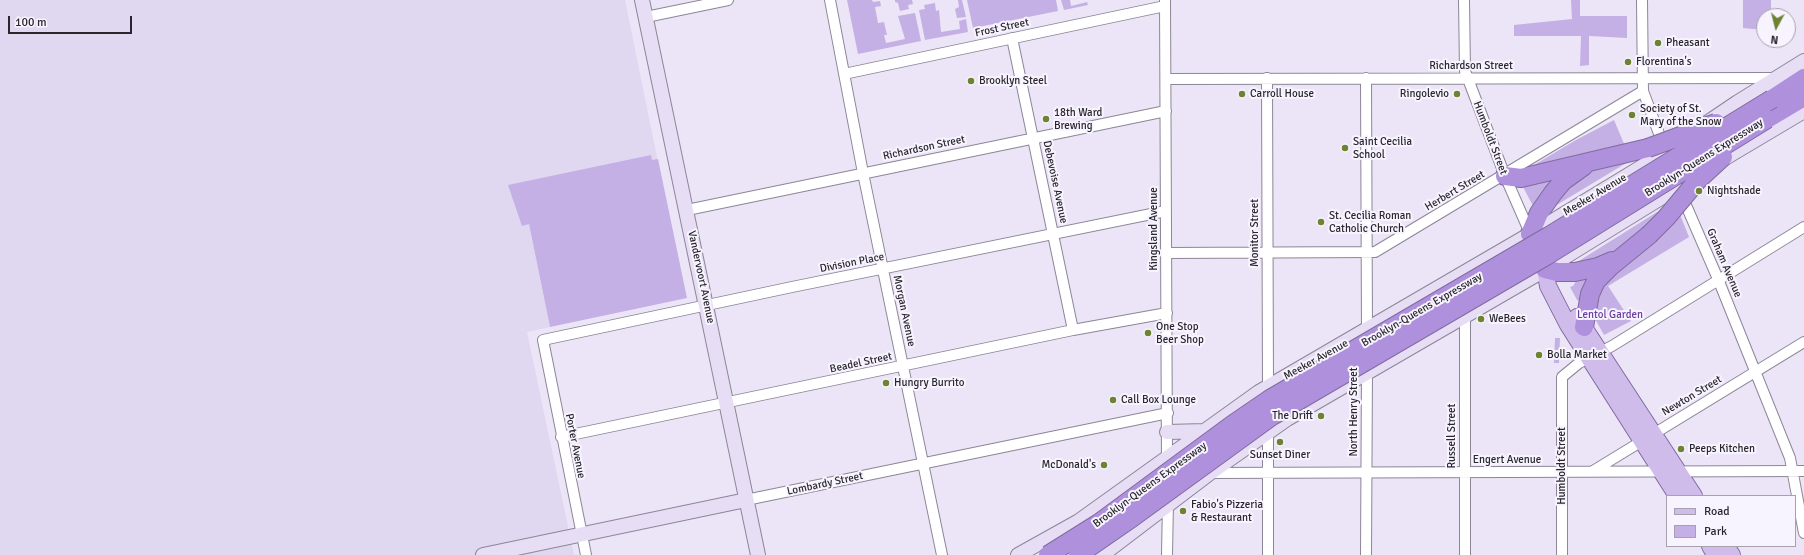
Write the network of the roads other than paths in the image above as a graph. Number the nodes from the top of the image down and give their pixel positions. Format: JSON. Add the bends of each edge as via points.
{"nodes":[{"id":1,"x":642,"y":0,"type":"edge"},
{"id":2,"x":728,"y":0,"type":"edge"},
{"id":3,"x":830,"y":0,"type":"edge"},
{"id":4,"x":1464,"y":0,"type":"edge"},
{"id":5,"x":1642,"y":0,"type":"edge"},
{"id":6,"x":1167,"y":2,"type":"edge"},
{"id":7,"x":646,"y":18,"type":"junction"},
{"id":8,"x":1012,"y":38,"type":"junction"},
{"id":9,"x":1804,"y":61,"type":"edge"},
{"id":10,"x":844,"y":74,"type":"junction"},
{"id":11,"x":1267,"y":78,"type":"junction"},
{"id":12,"x":1366,"y":78,"type":"junction"},
{"id":13,"x":1467,"y":78,"type":"junction"},
{"id":14,"x":1642,"y":78,"type":"junction"},
{"id":15,"x":1777,"y":78,"type":"junction"},
{"id":16,"x":1804,"y":78,"type":"edge"},
{"id":17,"x":1166,"y":79,"type":"junction"},
{"id":18,"x":1643,"y":91,"type":"junction"},
{"id":19,"x":1804,"y":96,"type":"edge"},
{"id":20,"x":1772,"y":99,"type":"junction"},
{"id":21,"x":1166,"y":111,"type":"junction"},
{"id":22,"x":1804,"y":111,"type":"edge"},
{"id":23,"x":1767,"y":119,"type":"junction"},
{"id":24,"x":1033,"y":138,"type":"junction"},
{"id":25,"x":1666,"y":152,"type":"junction"},
{"id":26,"x":1602,"y":158,"type":"junction"},
{"id":27,"x":863,"y":173,"type":"junction"},
{"id":28,"x":1504,"y":176,"type":"junction"},
{"id":29,"x":1679,"y":187,"type":"junction"},
{"id":30,"x":687,"y":210,"type":"junction"},
{"id":31,"x":1166,"y":211,"type":"junction"},
{"id":32,"x":1804,"y":227,"type":"edge"},
{"id":33,"x":1053,"y":234,"type":"junction"},
{"id":34,"x":1530,"y":234,"type":"junction"},
{"id":35,"x":1366,"y":252,"type":"junction"},
{"id":36,"x":1166,"y":253,"type":"junction"},
{"id":37,"x":1267,"y":253,"type":"junction"},
{"id":38,"x":1623,"y":256,"type":"junction"},
{"id":39,"x":883,"y":270,"type":"junction"},
{"id":40,"x":1545,"y":270,"type":"junction"},
{"id":41,"x":1718,"y":279,"type":"junction"},
{"id":42,"x":707,"y":306,"type":"junction"},
{"id":43,"x":1167,"y":313,"type":"junction"},
{"id":44,"x":1464,"y":316,"type":"junction"},
{"id":45,"x":1584,"y":327,"type":"junction"},
{"id":46,"x":1073,"y":330,"type":"junction"},
{"id":47,"x":1367,"y":330,"type":"junction"},
{"id":48,"x":543,"y":340,"type":"joint"},
{"id":49,"x":1804,"y":342,"type":"edge"},
{"id":50,"x":1595,"y":355,"type":"junction"},
{"id":51,"x":903,"y":366,"type":"junction"},
{"id":52,"x":1756,"y":371,"type":"junction"},
{"id":53,"x":1367,"y":373,"type":"junction"},
{"id":54,"x":1268,"y":387,"type":"junction"},
{"id":55,"x":726,"y":403,"type":"junction"},
{"id":56,"x":1168,"y":413,"type":"junction"},
{"id":57,"x":1206,"y":431,"type":"junction"},
{"id":58,"x":1167,"y":432,"type":"junction"},
{"id":59,"x":1268,"y":432,"type":"junction"},
{"id":60,"x":561,"y":437,"type":"junction"},
{"id":61,"x":1647,"y":438,"type":"junction"},
{"id":62,"x":1167,"y":458,"type":"junction"},
{"id":63,"x":923,"y":463,"type":"junction"},
{"id":64,"x":1799,"y":471,"type":"edge"},
{"id":65,"x":1268,"y":472,"type":"junction"},
{"id":66,"x":1366,"y":472,"type":"junction"},
{"id":67,"x":1464,"y":472,"type":"junction"},
{"id":68,"x":1562,"y":472,"type":"junction"},
{"id":69,"x":1592,"y":472,"type":"junction"},
{"id":70,"x":1661,"y":472,"type":"junction"},
{"id":71,"x":1678,"y":472,"type":"junction"},
{"id":72,"x":1210,"y":473,"type":"junction"},
{"id":73,"x":1676,"y":495,"type":"edge"},
{"id":74,"x":1693,"y":495,"type":"edge"},
{"id":75,"x":746,"y":500,"type":"junction"},
{"id":76,"x":1167,"y":506,"type":"junction"},
{"id":77,"x":1804,"y":533,"type":"edge"},
{"id":78,"x":581,"y":534,"type":"junction"},
{"id":79,"x":483,"y":555,"type":"edge"},
{"id":80,"x":586,"y":555,"type":"edge"},
{"id":81,"x":758,"y":555,"type":"edge"},
{"id":82,"x":942,"y":555,"type":"edge"},
{"id":83,"x":1018,"y":555,"type":"edge"},
{"id":84,"x":1048,"y":555,"type":"edge"},
{"id":85,"x":1078,"y":555,"type":"edge"},
{"id":86,"x":1102,"y":555,"type":"edge"},
{"id":87,"x":1167,"y":555,"type":"edge"},
{"id":88,"x":1268,"y":555,"type":"edge"},
{"id":89,"x":1366,"y":555,"type":"edge"},
{"id":90,"x":1465,"y":555,"type":"edge"},
{"id":91,"x":1562,"y":555,"type":"edge"}],
"edges":[{"from":1,"to":7,"type":"main road","name":"Vandervoort Avenue"},
{"from":2,"to":7,"type":"street"},
{"from":3,"to":10,"type":"street","name":"Morgan Avenue"},
{"from":4,"to":13,"type":"street","name":"Humboldt Street"},
{"from":5,"to":14,"type":"street","name":"Graham Avenue"},
{"from":6,"to":8,"type":"street","name":"Frost Street"},
{"from":6,"to":17,"type":"street","name":"Kingsland Avenue"},
{"from":7,"to":30,"type":"main road","name":"Vandervoort Avenue"},
{"from":8,"to":10,"type":"street","name":"Frost Street"},
{"from":8,"to":24,"type":"street","name":"Debevoise Avenue"},
{"from":9,"to":15,"type":"main road","name":"Meeker Avenue"},
{"from":10,"to":27,"type":"street","name":"Morgan Avenue"},
{"from":11,"to":12,"type":"street","name":"Richardson Street"},
{"from":11,"to":17,"type":"street","name":"Richardson Street"},
{"from":11,"to":37,"type":"street","name":"Monitor Street"},
{"from":12,"to":13,"type":"street","name":"Richardson Street"},
{"from":12,"to":35,"type":"street","name":"North Henry Street"},
{"from":13,"to":14,"type":"street","name":"Richardson Street"},
{"from":13,"to":28,"type":"street","name":"Humboldt Street"},
{"from":14,"to":15,"type":"street","name":"Richardson Street"},
{"from":14,"to":18,"type":"street","name":"Graham Avenue"},
{"from":15,"to":25,"type":"main road","name":"Meeker Avenue"},
{"from":16,"to":20,"type":"highway","name":"Brooklyn-Queens Expressway"},
{"from":17,"to":21,"type":"street","name":"Kingsland Avenue"},
{"from":18,"to":25,"type":"street","name":"Graham Avenue"},
{"from":18,"to":28,"type":"street","name":"Herbert Street"},
{"from":19,"to":23,"type":"highway","name":"Brooklyn-Queens Expressway"},
{"from":20,"to":26,"type":"highway","bridge":true,"via":[[1667,142]]},
{"from":20,"to":84,"type":"highway","name":"Brooklyn-Queens Expressway","bridge":true,"via":[[1549,236],[1270,399],[1099,523]]},
{"from":21,"to":24,"type":"street","name":"Richardson Street"},
{"from":21,"to":31,"type":"street","name":"Kingsland Avenue"},
{"from":22,"to":29,"type":"main road"},
{"from":23,"to":38,"type":"highway","bridge":true,"via":[[1704,174],[1666,218]]},
{"from":23,"to":85,"type":"highway","name":"Brooklyn-Queens Expressway","bridge":true,"via":[[1546,256],[1272,416]]},
{"from":24,"to":27,"type":"street","name":"Richardson Street"},
{"from":24,"to":33,"type":"street","name":"Debevoise Avenue"},
{"from":25,"to":29,"type":"street","name":"Graham Avenue"},
{"from":25,"to":34,"type":"main road","name":"Meeker Avenue"},
{"from":26,"to":28,"type":"highway","via":[[1521,178]]},
{"from":26,"to":34,"type":"highway","via":[[1575,172],[1558,186],[1539,213]]},
{"from":27,"to":30,"type":"street","name":"Richardson Street"},
{"from":27,"to":39,"type":"street","name":"Morgan Avenue"},
{"from":28,"to":34,"type":"street","name":"Humboldt Street"},
{"from":28,"to":35,"type":"street","name":"Herbert Street","via":[[1375,252]]},
{"from":29,"to":40,"type":"main road"},
{"from":29,"to":41,"type":"street","name":"Graham Avenue"},
{"from":30,"to":42,"type":"main road","name":"Vandervoort Avenue"},
{"from":31,"to":33,"type":"street","name":"Division Place"},
{"from":31,"to":36,"type":"street","name":"Kingsland Avenue"},
{"from":32,"to":41,"type":"street"},
{"from":33,"to":39,"type":"street","name":"Division Place"},
{"from":33,"to":46,"type":"street","name":"Debevoise Avenue"},
{"from":34,"to":40,"type":"main road","name":"Humboldt Street"},
{"from":34,"to":47,"type":"main road","name":"Meeker Avenue"},
{"from":35,"to":37,"type":"street","name":"Herbert Street"},
{"from":35,"to":47,"type":"street","name":"North Henry Street"},
{"from":36,"to":37,"type":"street","name":"Herbert Street"},
{"from":36,"to":43,"type":"street","name":"Kingsland Avenue"},
{"from":37,"to":54,"type":"street","name":"Monitor Street"},
{"from":38,"to":40,"type":"highway","via":[[1582,271],[1562,273]]},
{"from":38,"to":45,"type":"highway","via":[[1594,285]]},
{"from":39,"to":42,"type":"street","name":"Division Place"},
{"from":39,"to":51,"type":"street","name":"Morgan Avenue"},
{"from":40,"to":44,"type":"main road"},
{"from":40,"to":45,"type":"main road","via":[[1559,284]]},
{"from":40,"to":50,"type":"main road","via":[[1553,298],[1571,330]]},
{"from":41,"to":50,"type":"street"},
{"from":41,"to":52,"type":"street","name":"Graham Avenue"},
{"from":42,"to":48,"type":"street","name":"Division Place"},
{"from":42,"to":55,"type":"main road","name":"Vandervoort Avenue"},
{"from":43,"to":46,"type":"street","name":"Beadel Street"},
{"from":43,"to":56,"type":"street","name":"Kingsland Avenue"},
{"from":44,"to":53,"type":"main road"},
{"from":44,"to":67,"type":"street","name":"Russell Street"},
{"from":45,"to":50,"type":"main road"},
{"from":46,"to":51,"type":"street","name":"Beadel Street"},
{"from":47,"to":53,"type":"street","name":"North Henry Street"},
{"from":47,"to":54,"type":"main road","name":"Meeker Avenue"},
{"from":48,"to":60,"type":"street","name":"Porter Avenue"},
{"from":49,"to":52,"type":"street","name":"Newton Street"},
{"from":50,"to":61,"type":"main road"},
{"from":50,"to":68,"type":"street","name":"Humboldt Street","via":[[1579,363],[1562,377]]},
{"from":51,"to":55,"type":"street","name":"Beadel Street"},
{"from":51,"to":63,"type":"street","name":"Morgan Avenue"},
{"from":52,"to":61,"type":"street","name":"Newton Street"},
{"from":52,"to":64,"type":"street","name":"Graham Avenue","via":[[1790,458]]},
{"from":53,"to":59,"type":"main road","via":[[1287,418]]},
{"from":53,"to":66,"type":"street","name":"North Henry Street"},
{"from":54,"to":57,"type":"main road","name":"Meeker Avenue"},
{"from":55,"to":60,"type":"street","name":"Beadel Street"},
{"from":55,"to":75,"type":"main road","name":"Vandervoort Avenue"},
{"from":56,"to":58,"type":"street","name":"Kingsland Avenue"},
{"from":56,"to":63,"type":"street","name":"Lombardy Street"},
{"from":57,"to":58,"type":"main road"},
{"from":57,"to":62,"type":"main road","name":"Meeker Avenue"},
{"from":58,"to":62,"type":"street","name":"Kingsland Avenue"},
{"from":59,"to":65,"type":"street"},
{"from":59,"to":72,"type":"main road"},
{"from":60,"to":78,"type":"street","name":"Porter Avenue"},
{"from":61,"to":69,"type":"street","name":"Newton Street"},
{"from":61,"to":70,"type":"main road"},
{"from":61,"to":71,"type":"main road"},
{"from":62,"to":76,"type":"street","name":"Kingsland Avenue","via":[[1159,487]]},
{"from":62,"to":83,"type":"main road","name":"Meeker Avenue","via":[[1079,521]]},
{"from":63,"to":75,"type":"street","name":"Lombardy Street"},
{"from":63,"to":82,"type":"street","name":"Morgan Avenue"},
{"from":64,"to":71,"type":"street","name":"Engert Avenue"},
{"from":64,"to":77,"type":"street","name":"Graham Avenue"},
{"from":65,"to":66,"type":"street","name":"Engert Avenue"},
{"from":65,"to":72,"type":"street","name":"Engert Avenue"},
{"from":65,"to":88,"type":"street"},
{"from":66,"to":67,"type":"street","name":"Engert Avenue"},
{"from":66,"to":89,"type":"street","name":"North Henry Street"},
{"from":67,"to":68,"type":"street","name":"Engert Avenue"},
{"from":67,"to":90,"type":"street","name":"Russell Street"},
{"from":68,"to":69,"type":"street","name":"Engert Avenue"},
{"from":68,"to":91,"type":"street","name":"Humboldt Street"},
{"from":69,"to":70,"type":"street","name":"Engert Avenue"},
{"from":70,"to":71,"type":"street","name":"Engert Avenue"},
{"from":70,"to":73,"type":"main road"},
{"from":71,"to":74,"type":"main road"},
{"from":72,"to":76,"type":"main road"},
{"from":75,"to":78,"type":"main road","name":"Lombardy Street"},
{"from":75,"to":81,"type":"main road","name":"Vandervoort Avenue"},
{"from":76,"to":86,"type":"main road"},
{"from":76,"to":87,"type":"street","name":"Kingsland Avenue"},
{"from":78,"to":79,"type":"main road","name":"Lombardy Street"},
{"from":78,"to":80,"type":"street","name":"Porter Avenue"}]}
